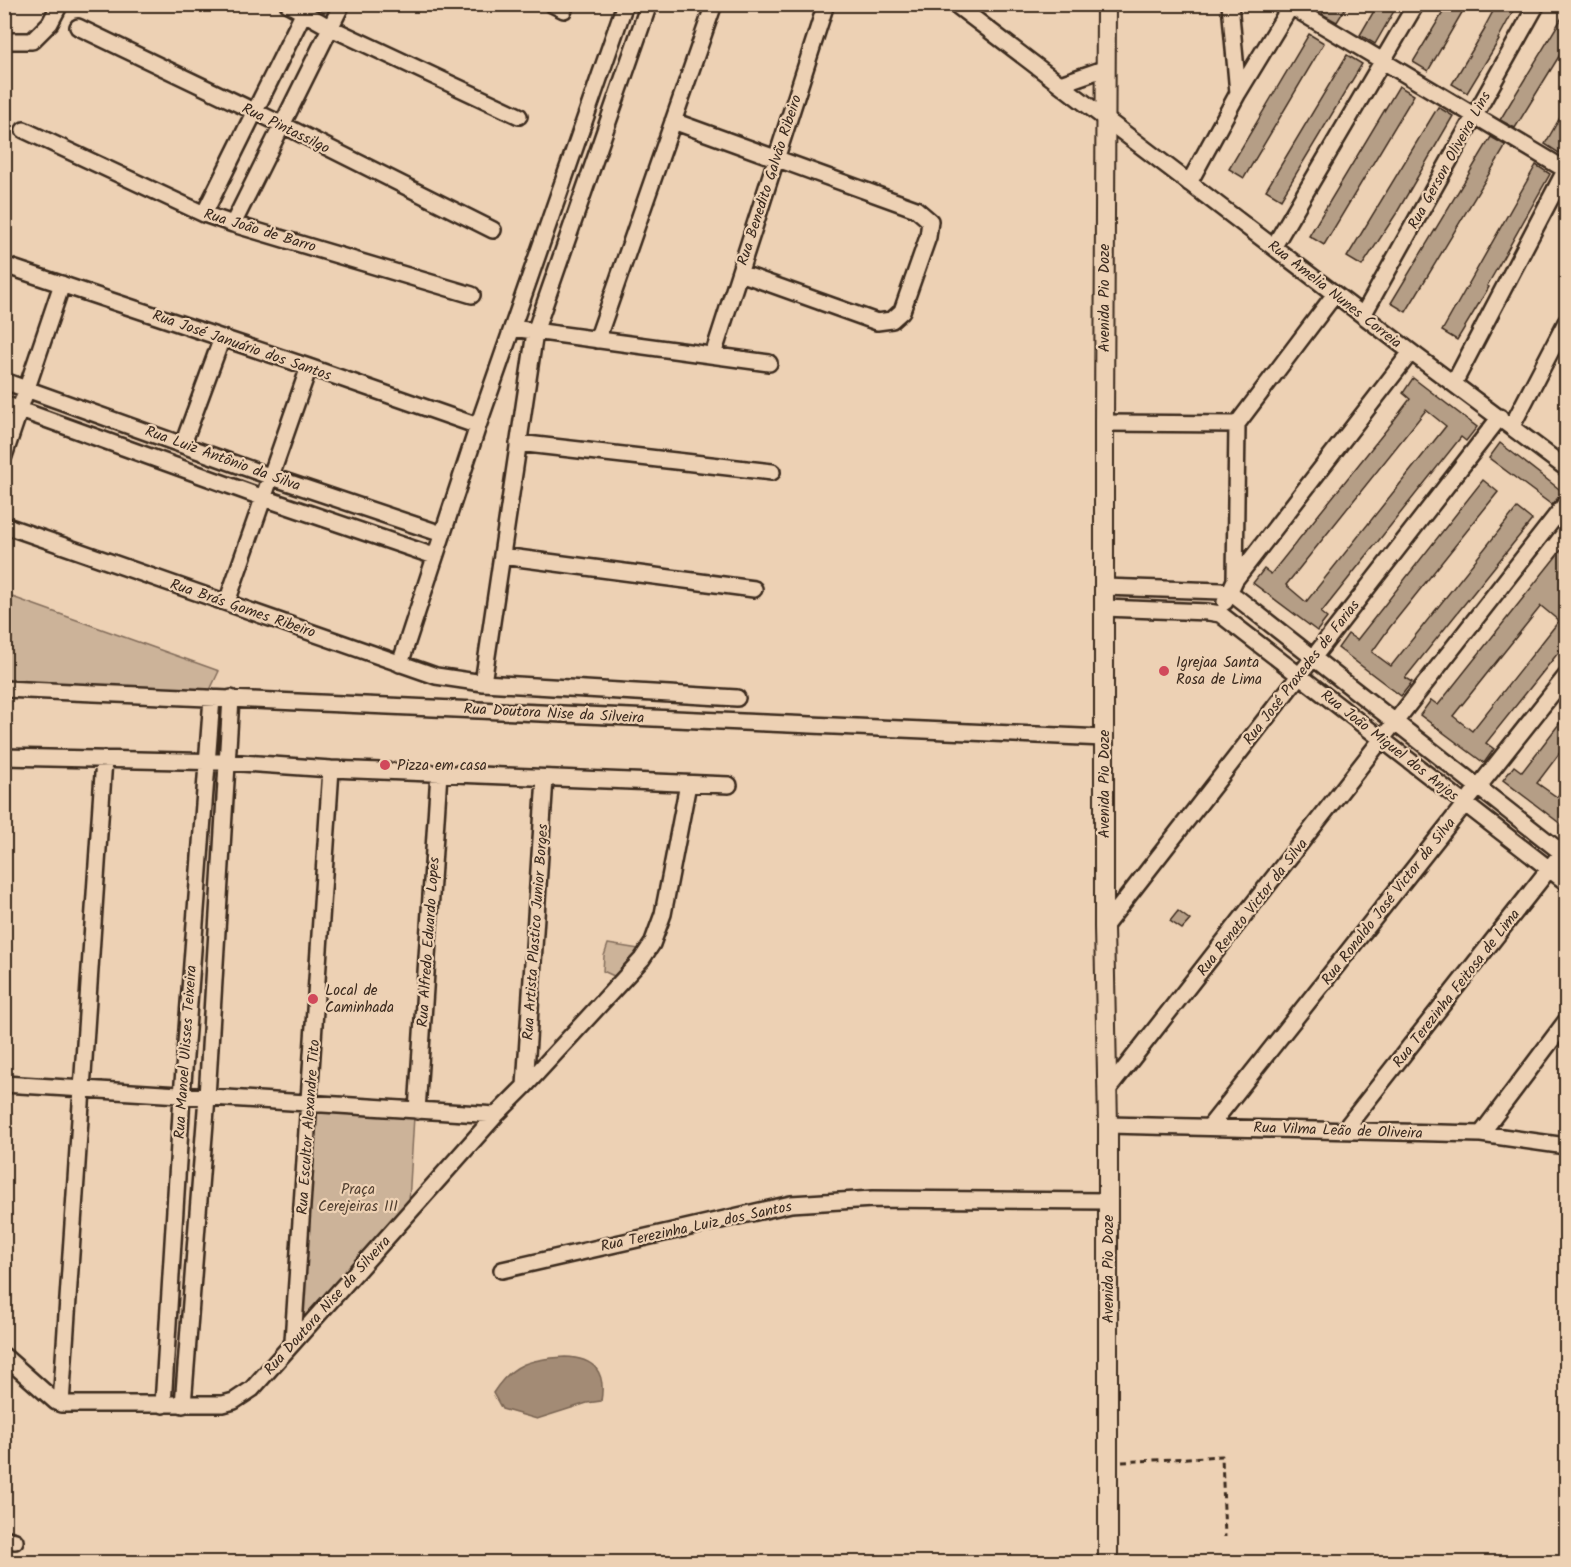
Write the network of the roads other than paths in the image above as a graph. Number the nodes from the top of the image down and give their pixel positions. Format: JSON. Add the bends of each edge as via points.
{"nodes":[{"id":1,"x":60,"y":4,"type":"edge"},
{"id":2,"x":288,"y":4,"type":"edge"},
{"id":3,"x":342,"y":4,"type":"edge"},
{"id":4,"x":625,"y":4,"type":"edge"},
{"id":5,"x":649,"y":4,"type":"edge"},
{"id":6,"x":714,"y":4,"type":"edge"},
{"id":7,"x":826,"y":4,"type":"edge"},
{"id":8,"x":955,"y":4,"type":"edge"},
{"id":9,"x":1106,"y":4,"type":"edge"},
{"id":10,"x":1230,"y":4,"type":"edge"},
{"id":11,"x":1416,"y":4,"type":"edge"},
{"id":12,"x":1537,"y":4,"type":"edge"},
{"id":13,"x":1290,"y":5,"type":"edge"},
{"id":14,"x":307,"y":9,"type":"edge"},
{"id":15,"x":78,"y":27,"type":"dead end"},
{"id":16,"x":331,"y":28,"type":"junction"},
{"id":17,"x":4,"y":41,"type":"edge"},
{"id":18,"x":1382,"y":61,"type":"junction"},
{"id":19,"x":1106,"y":68,"type":"junction"},
{"id":20,"x":600,"y":75,"type":"junction"},
{"id":21,"x":621,"y":82,"type":"junction"},
{"id":22,"x":1060,"y":84,"type":"junction"},
{"id":23,"x":1238,"y":93,"type":"junction"},
{"id":24,"x":255,"y":112,"type":"junction"},
{"id":25,"x":1474,"y":115,"type":"junction"},
{"id":26,"x":519,"y":116,"type":"dead end"},
{"id":27,"x":1105,"y":118,"type":"junction"},
{"id":28,"x":673,"y":121,"type":"junction"},
{"id":29,"x":283,"y":125,"type":"junction"},
{"id":30,"x":24,"y":130,"type":"dead end"},
{"id":31,"x":776,"y":159,"type":"junction"},
{"id":32,"x":1566,"y":170,"type":"edge"},
{"id":33,"x":1189,"y":183,"type":"junction"},
{"id":34,"x":204,"y":214,"type":"junction"},
{"id":35,"x":233,"y":224,"type":"junction"},
{"id":36,"x":493,"y":230,"type":"dead end"},
{"id":37,"x":1274,"y":246,"type":"junction"},
{"id":38,"x":4,"y":265,"type":"edge"},
{"id":39,"x":740,"y":273,"type":"junction"},
{"id":40,"x":62,"y":284,"type":"junction"},
{"id":41,"x":1335,"y":294,"type":"junction"},
{"id":42,"x":472,"y":295,"type":"dead end"},
{"id":43,"x":1363,"y":315,"type":"junction"},
{"id":44,"x":1566,"y":322,"type":"edge"},
{"id":45,"x":512,"y":328,"type":"junction"},
{"id":46,"x":535,"y":332,"type":"junction"},
{"id":47,"x":222,"y":338,"type":"junction"},
{"id":48,"x":597,"y":340,"type":"junction"},
{"id":49,"x":1411,"y":352,"type":"junction"},
{"id":50,"x":713,"y":355,"type":"junction"},
{"id":51,"x":768,"y":363,"type":"dead end"},
{"id":52,"x":309,"y":367,"type":"junction"},
{"id":53,"x":4,"y":381,"type":"edge"},
{"id":54,"x":1454,"y":383,"type":"junction"},
{"id":55,"x":28,"y":389,"type":"junction"},
{"id":56,"x":4,"y":404,"type":"edge"},
{"id":57,"x":21,"y":409,"type":"junction"},
{"id":58,"x":1506,"y":422,"type":"junction"},
{"id":59,"x":1104,"y":423,"type":"junction"},
{"id":60,"x":1237,"y":424,"type":"junction"},
{"id":61,"x":478,"y":426,"type":"junction"},
{"id":62,"x":518,"y":442,"type":"junction"},
{"id":63,"x":183,"y":444,"type":"junction"},
{"id":64,"x":4,"y":456,"type":"edge"},
{"id":65,"x":1566,"y":468,"type":"edge"},
{"id":66,"x":772,"y":472,"type":"dead end"},
{"id":67,"x":272,"y":477,"type":"junction"},
{"id":68,"x":264,"y":498,"type":"junction"},
{"id":69,"x":1566,"y":503,"type":"edge"},
{"id":70,"x":4,"y":525,"type":"edge"},
{"id":71,"x":442,"y":534,"type":"junction"},
{"id":72,"x":434,"y":556,"type":"junction"},
{"id":73,"x":502,"y":556,"type":"junction"},
{"id":74,"x":1104,"y":586,"type":"junction"},
{"id":75,"x":1232,"y":586,"type":"junction"},
{"id":76,"x":754,"y":589,"type":"dead end"},
{"id":77,"x":227,"y":603,"type":"junction"},
{"id":78,"x":1104,"y":608,"type":"junction"},
{"id":79,"x":1220,"y":614,"type":"junction"},
{"id":80,"x":1313,"y":657,"type":"junction"},
{"id":81,"x":400,"y":664,"type":"junction"},
{"id":82,"x":1299,"y":674,"type":"junction"},
{"id":83,"x":1566,"y":676,"type":"edge"},
{"id":84,"x":483,"y":683,"type":"junction"},
{"id":85,"x":4,"y":689,"type":"edge"},
{"id":86,"x":212,"y":698,"type":"junction"},
{"id":87,"x":231,"y":698,"type":"junction"},
{"id":88,"x":737,"y":698,"type":"dead end"},
{"id":89,"x":1396,"y":723,"type":"junction"},
{"id":90,"x":1104,"y":738,"type":"junction"},
{"id":91,"x":1383,"y":739,"type":"junction"},
{"id":92,"x":4,"y":757,"type":"edge"},
{"id":93,"x":104,"y":759,"type":"junction"},
{"id":94,"x":206,"y":762,"type":"junction"},
{"id":95,"x":227,"y":762,"type":"junction"},
{"id":96,"x":331,"y":769,"type":"junction"},
{"id":97,"x":439,"y":773,"type":"junction"},
{"id":98,"x":545,"y":778,"type":"junction"},
{"id":99,"x":688,"y":784,"type":"junction"},
{"id":100,"x":729,"y":785,"type":"dead end"},
{"id":101,"x":1479,"y":787,"type":"junction"},
{"id":102,"x":1465,"y":804,"type":"junction"},
{"id":103,"x":1565,"y":851,"type":"edge"},
{"id":104,"x":1549,"y":868,"type":"junction"},
{"id":105,"x":1566,"y":882,"type":"edge"},
{"id":106,"x":1104,"y":927,"type":"junction"},
{"id":107,"x":1566,"y":1022,"type":"edge"},
{"id":108,"x":4,"y":1084,"type":"edge"},
{"id":109,"x":525,"y":1086,"type":"junction"},
{"id":110,"x":82,"y":1089,"type":"junction"},
{"id":111,"x":1107,"y":1091,"type":"junction"},
{"id":112,"x":182,"y":1096,"type":"junction"},
{"id":113,"x":207,"y":1097,"type":"junction"},
{"id":114,"x":309,"y":1105,"type":"junction"},
{"id":115,"x":417,"y":1111,"type":"junction"},
{"id":116,"x":496,"y":1115,"type":"junction"},
{"id":117,"x":1108,"y":1125,"type":"junction"},
{"id":118,"x":1210,"y":1126,"type":"junction"},
{"id":119,"x":1345,"y":1130,"type":"junction"},
{"id":120,"x":1481,"y":1134,"type":"junction"},
{"id":121,"x":1566,"y":1146,"type":"edge"},
{"id":122,"x":1108,"y":1201,"type":"junction"},
{"id":123,"x":502,"y":1270,"type":"dead end"},
{"id":124,"x":294,"y":1341,"type":"junction"},
{"id":125,"x":4,"y":1356,"type":"edge"},
{"id":126,"x":61,"y":1404,"type":"junction"},
{"id":127,"x":163,"y":1405,"type":"junction"},
{"id":128,"x":183,"y":1405,"type":"junction"},
{"id":129,"x":1108,"y":1563,"type":"edge"}],
"edges":[{"from":1,"to":17,"type":"street","via":[[50,24],[32,41]]},
{"from":2,"to":14,"type":"street"},
{"from":3,"to":16,"type":"street"},
{"from":4,"to":20,"type":"street"},
{"from":5,"to":21,"type":"street"},
{"from":6,"to":28,"type":"street"},
{"from":7,"to":31,"type":"street","name":"Rua Benedito Galvão Ribeiro"},
{"from":8,"to":22,"type":"street","name":"Rua Amelia Nunes Correia"},
{"from":9,"to":19,"type":"street","name":"Avenida Pio Doze"},
{"from":10,"to":23,"type":"street"},
{"from":11,"to":18,"type":"street"},
{"from":12,"to":25,"type":"street","name":"Rua Gerson Oliveira Lins"},
{"from":13,"to":18,"type":"street"},
{"from":13,"to":23,"type":"street"},
{"from":14,"to":16,"type":"street"},
{"from":14,"to":24,"type":"street"},
{"from":15,"to":24,"type":"street","name":"Rua Pintassilgo"},
{"from":16,"to":26,"type":"street"},
{"from":16,"to":29,"type":"street"},
{"from":18,"to":25,"type":"street"},
{"from":18,"to":37,"type":"street"},
{"from":19,"to":22,"type":"street"},
{"from":19,"to":27,"type":"street","name":"Avenida Pio Doze"},
{"from":20,"to":21,"type":"street"},
{"from":20,"to":45,"type":"street"},
{"from":21,"to":46,"type":"street"},
{"from":22,"to":27,"type":"street","name":"Rua Amelia Nunes Correia"},
{"from":23,"to":33,"type":"street"},
{"from":24,"to":29,"type":"street","name":"Rua Pintassilgo"},
{"from":24,"to":34,"type":"street"},
{"from":25,"to":32,"type":"street"},
{"from":25,"to":43,"type":"street","name":"Rua Gerson Oliveira Lins"},
{"from":27,"to":33,"type":"street","name":"Rua Amelia Nunes Correia"},
{"from":27,"to":59,"type":"street","name":"Avenida Pio Doze"},
{"from":28,"to":31,"type":"street"},
{"from":28,"to":48,"type":"street"},
{"from":29,"to":35,"type":"street"},
{"from":29,"to":36,"type":"street","name":"Rua Pintassilgo"},
{"from":30,"to":34,"type":"street","name":"Rua João de Barro"},
{"from":31,"to":39,"type":"street","name":"Rua Benedito Galvão Ribeiro"},
{"from":31,"to":39,"type":"street","via":[[916,209],[930,221],[928,237],[902,311],[892,320],[878,322]]},
{"from":32,"to":54,"type":"street"},
{"from":33,"to":37,"type":"street","name":"Rua Amelia Nunes Correia"},
{"from":34,"to":35,"type":"street","name":"Rua João de Barro"},
{"from":35,"to":42,"type":"street","name":"Rua João de Barro"},
{"from":37,"to":41,"type":"street","name":"Rua Amelia Nunes Correia"},
{"from":38,"to":40,"type":"street","name":"Rua José Januário dos Santos"},
{"from":39,"to":50,"type":"street","name":"Rua Benedito Galvão Ribeiro"},
{"from":40,"to":47,"type":"street","name":"Rua José Januário dos Santos"},
{"from":40,"to":55,"type":"street"},
{"from":41,"to":43,"type":"street","name":"Rua Amelia Nunes Correia"},
{"from":41,"to":60,"type":"street"},
{"from":43,"to":49,"type":"street","name":"Rua Amelia Nunes Correia"},
{"from":44,"to":58,"type":"street","name":"Rua José Praxedes de Farias"},
{"from":45,"to":46,"type":"street"},
{"from":45,"to":61,"type":"street"},
{"from":46,"to":48,"type":"street"},
{"from":46,"to":62,"type":"street"},
{"from":47,"to":52,"type":"street","name":"Rua José Januário dos Santos"},
{"from":47,"to":63,"type":"street"},
{"from":48,"to":50,"type":"street"},
{"from":49,"to":54,"type":"street","name":"Rua Amelia Nunes Correia"},
{"from":49,"to":75,"type":"street"},
{"from":50,"to":51,"type":"street"},
{"from":52,"to":61,"type":"street","name":"Rua José Januário dos Santos"},
{"from":52,"to":67,"type":"street"},
{"from":53,"to":55,"type":"street","name":"Rua Luiz Antônio da Silva"},
{"from":54,"to":58,"type":"street","name":"Rua Amelia Nunes Correia"},
{"from":55,"to":57,"type":"street"},
{"from":55,"to":63,"type":"street","name":"Rua Luiz Antônio da Silva"},
{"from":56,"to":57,"type":"street","name":"Rua Luiz Antônio da Silva"},
{"from":57,"to":64,"type":"street"},
{"from":57,"to":68,"type":"street","name":"Rua Luiz Antônio da Silva"},
{"from":58,"to":65,"type":"street","name":"Rua Amelia Nunes Correia"},
{"from":58,"to":80,"type":"street","name":"Rua José Praxedes de Farias"},
{"from":59,"to":60,"type":"street"},
{"from":59,"to":74,"type":"street","name":"Avenida Pio Doze"},
{"from":60,"to":75,"type":"street"},
{"from":61,"to":71,"type":"street"},
{"from":62,"to":66,"type":"street"},
{"from":62,"to":73,"type":"street"},
{"from":63,"to":67,"type":"street","name":"Rua Luiz Antônio da Silva"},
{"from":67,"to":68,"type":"street"},
{"from":67,"to":71,"type":"street","name":"Rua Luiz Antônio da Silva"},
{"from":68,"to":72,"type":"street","name":"Rua Luiz Antônio da Silva"},
{"from":68,"to":77,"type":"street"},
{"from":69,"to":89,"type":"street","name":"Rua Renato Victor da Silva"},
{"from":70,"to":77,"type":"street","name":"Rua Brás Gomes Ribeiro"},
{"from":71,"to":72,"type":"street"},
{"from":72,"to":81,"type":"street"},
{"from":73,"to":76,"type":"street"},
{"from":73,"to":84,"type":"street"},
{"from":74,"to":75,"type":"street","via":[[1221,591]]},
{"from":74,"to":78,"type":"street","name":"Avenida Pio Doze"},
{"from":75,"to":79,"type":"street"},
{"from":75,"to":80,"type":"street","name":"Rua João Miguel dos Anjos"},
{"from":77,"to":81,"type":"street","name":"Rua Brás Gomes Ribeiro"},
{"from":78,"to":79,"type":"street"},
{"from":78,"to":90,"type":"street","name":"Avenida Pio Doze"},
{"from":79,"to":82,"type":"street","name":"Rua João Miguel dos Anjos"},
{"from":80,"to":82,"type":"street","name":"Rua José Praxedes de Farias"},
{"from":80,"to":89,"type":"street","name":"Rua João Miguel dos Anjos"},
{"from":81,"to":84,"type":"street","name":"Rua Brás Gomes Ribeiro","via":[[436,676]]},
{"from":82,"to":91,"type":"street","name":"Rua João Miguel dos Anjos"},
{"from":82,"to":106,"type":"street","name":"Rua José Praxedes de Farias"},
{"from":83,"to":101,"type":"street","name":"Rua Ronaldo José Victor da Silva"},
{"from":84,"to":88,"type":"street","name":"Rua Brás Gomes Ribeiro"},
{"from":85,"to":86,"type":"street","name":"Rua Doutora Nise da Silveira"},
{"from":86,"to":87,"type":"street","name":"Rua Doutora Nise da Silveira"},
{"from":86,"to":94,"type":"street","name":"Rua Manoel Ulisses Teixeira"},
{"from":87,"to":90,"type":"street","name":"Rua Doutora Nise da Silveira"},
{"from":87,"to":95,"type":"street","name":"Rua Manoel Ulisses Teixeira"},
{"from":89,"to":91,"type":"street","name":"Rua Renato Victor da Silva"},
{"from":89,"to":101,"type":"street","name":"Rua João Miguel dos Anjos"},
{"from":90,"to":106,"type":"street","name":"Avenida Pio Doze"},
{"from":91,"to":102,"type":"street","name":"Rua João Miguel dos Anjos"},
{"from":91,"to":111,"type":"street","name":"Rua Renato Victor da Silva"},
{"from":92,"to":93,"type":"street"},
{"from":93,"to":94,"type":"street"},
{"from":93,"to":110,"type":"street"},
{"from":94,"to":95,"type":"street"},
{"from":94,"to":112,"type":"street","name":"Rua Manoel Ulisses Teixeira"},
{"from":95,"to":96,"type":"street"},
{"from":95,"to":113,"type":"street","name":"Rua Manoel Ulisses Teixeira"},
{"from":96,"to":97,"type":"street"},
{"from":96,"to":114,"type":"street","name":"Rua Escultor Alexandre Tito"},
{"from":97,"to":98,"type":"street"},
{"from":97,"to":115,"type":"street","name":"Rua Alfredo Eduardo Lopes"},
{"from":98,"to":99,"type":"street"},
{"from":98,"to":109,"type":"street","name":"Rua Artista Plastico Junior Borges"},
{"from":99,"to":100,"type":"street"},
{"from":99,"to":109,"type":"street","name":"Rua Doutora Nise da Silveira","via":[[663,914],[652,944]]},
{"from":101,"to":102,"type":"street","name":"Rua Ronaldo José Victor da Silva"},
{"from":101,"to":103,"type":"street","name":"Rua João Miguel dos Anjos"},
{"from":102,"to":104,"type":"street","name":"Rua João Miguel dos Anjos"},
{"from":102,"to":118,"type":"street","name":"Rua Ronaldo José Victor da Silva"},
{"from":103,"to":104,"type":"street","name":"Rua Terezinha Feitosa de Lima"},
{"from":104,"to":105,"type":"street","name":"Rua João Miguel dos Anjos"},
{"from":104,"to":119,"type":"street","name":"Rua Terezinha Feitosa de Lima"},
{"from":106,"to":111,"type":"street","name":"Avenida Pio Doze"},
{"from":107,"to":120,"type":"street"},
{"from":108,"to":110,"type":"street"},
{"from":109,"to":116,"type":"street","name":"Rua Doutora Nise da Silveira"},
{"from":110,"to":112,"type":"street"},
{"from":110,"to":126,"type":"street"},
{"from":111,"to":117,"type":"street","name":"Avenida Pio Doze"},
{"from":112,"to":113,"type":"street"},
{"from":112,"to":127,"type":"street","name":"Rua Manoel Ulisses Teixeira"},
{"from":113,"to":114,"type":"street"},
{"from":113,"to":128,"type":"street","name":"Rua Manoel Ulisses Teixeira"},
{"from":114,"to":115,"type":"street"},
{"from":114,"to":124,"type":"street","name":"Rua Escultor Alexandre Tito"},
{"from":115,"to":116,"type":"street"},
{"from":116,"to":124,"type":"street","name":"Rua Doutora Nise da Silveira"},
{"from":117,"to":118,"type":"street","name":"Rua Vilma Leão de Oliveira"},
{"from":117,"to":122,"type":"street","name":"Avenida Pio Doze"},
{"from":118,"to":119,"type":"street","name":"Rua Vilma Leão de Oliveira"},
{"from":119,"to":120,"type":"street","name":"Rua Vilma Leão de Oliveira"},
{"from":120,"to":121,"type":"street","name":"Rua Vilma Leão de Oliveira"},
{"from":122,"to":123,"type":"street","name":"Rua Terezinha Luiz dos Santos","via":[[873,1199],[791,1204]]},
{"from":122,"to":129,"type":"street","name":"Avenida Pio Doze"},
{"from":124,"to":128,"type":"street","name":"Rua Doutora Nise da Silveira","via":[[252,1389],[234,1401]]},
{"from":125,"to":126,"type":"street"},
{"from":126,"to":127,"type":"street"},
{"from":127,"to":128,"type":"street"}]}
